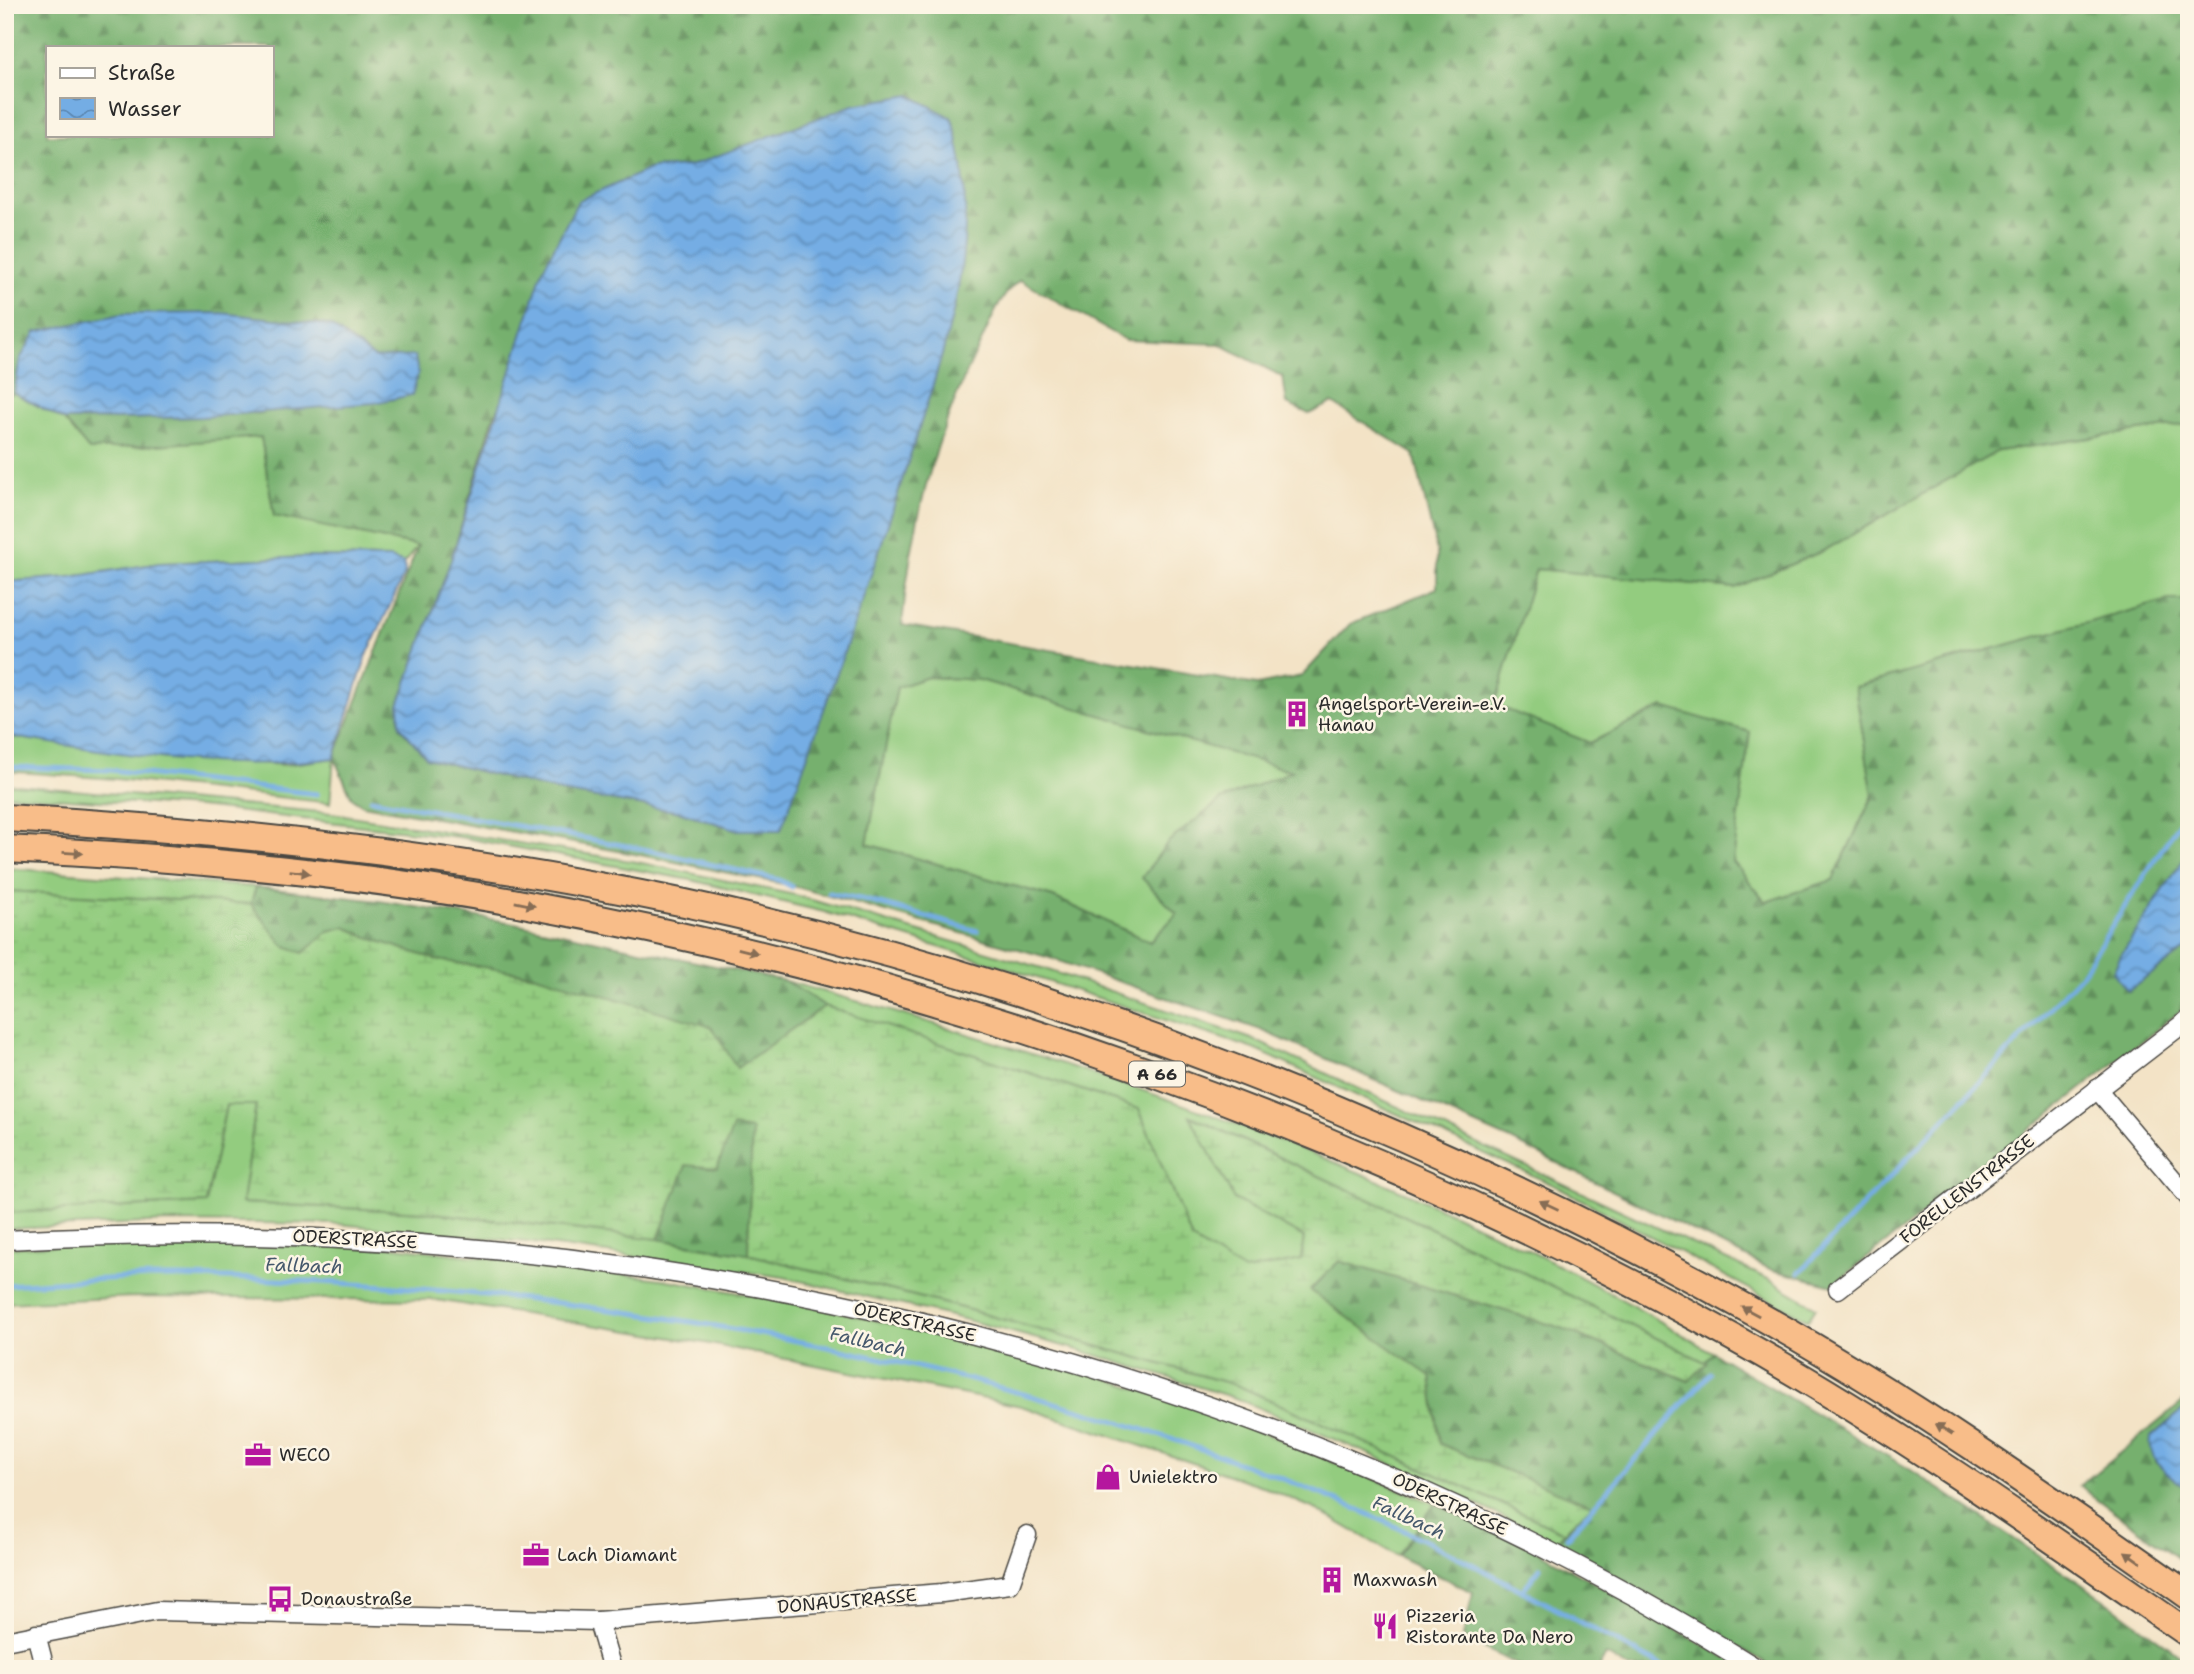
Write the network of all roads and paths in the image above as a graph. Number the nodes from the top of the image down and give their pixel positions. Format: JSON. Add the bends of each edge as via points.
{"nodes":[{"id":1,"x":5,"y":818,"type":"edge"},
{"id":2,"x":5,"y":849,"type":"edge"},
{"id":3,"x":2189,"y":1018,"type":"edge"},
{"id":4,"x":2097,"y":1089,"type":"junction"},
{"id":5,"x":2189,"y":1198,"type":"edge"},
{"id":6,"x":5,"y":1240,"type":"edge"},
{"id":7,"x":1838,"y":1289,"type":"dead end"},
{"id":8,"x":1027,"y":1535,"type":"dead end"},
{"id":9,"x":2189,"y":1596,"type":"edge"},
{"id":10,"x":598,"y":1621,"type":"junction"},
{"id":11,"x":36,"y":1634,"type":"junction"},
{"id":12,"x":2189,"y":1634,"type":"edge"},
{"id":13,"x":5,"y":1641,"type":"edge"},
{"id":14,"x":45,"y":1669,"type":"edge"},
{"id":15,"x":612,"y":1669,"type":"edge"},
{"id":16,"x":1758,"y":1669,"type":"edge"}],
"edges":[{"from":9,"to":1,"type":"highway","number":"A 66","one_way":true,"via":[[1879,1388],[1676,1270],[1550,1206],[1340,1112],[1138,1033],[1000,987],[813,934],[520,872],[292,840]]},
{"from":2,"to":12,"type":"highway","number":"A 66","one_way":true,"via":[[194,860],[531,905],[803,965],[973,1013],[1140,1068],[1411,1176],[1533,1233],[1725,1333],[1960,1478]]},
{"from":3,"to":4,"type":"street","name":"FORELLENSTRASSE"},
{"from":4,"to":5,"type":"street"},
{"from":4,"to":7,"type":"street","name":"FORELLENSTRASSE"},
{"from":6,"to":16,"type":"street","name":"ODERSTRASSE","via":[[182,1234],[397,1240],[595,1262],[909,1319],[1120,1374],[1367,1465],[1568,1559]]},
{"from":8,"to":10,"type":"street","name":"DONAUSTRASSE","via":[[1010,1584]]},
{"from":10,"to":11,"type":"street","name":"DONAUSTRASSE","via":[[157,1611]]},
{"from":10,"to":15,"type":"street"},
{"from":11,"to":13,"type":"street","name":"DONAUSTRASSE"},
{"from":11,"to":14,"type":"street"}]}
